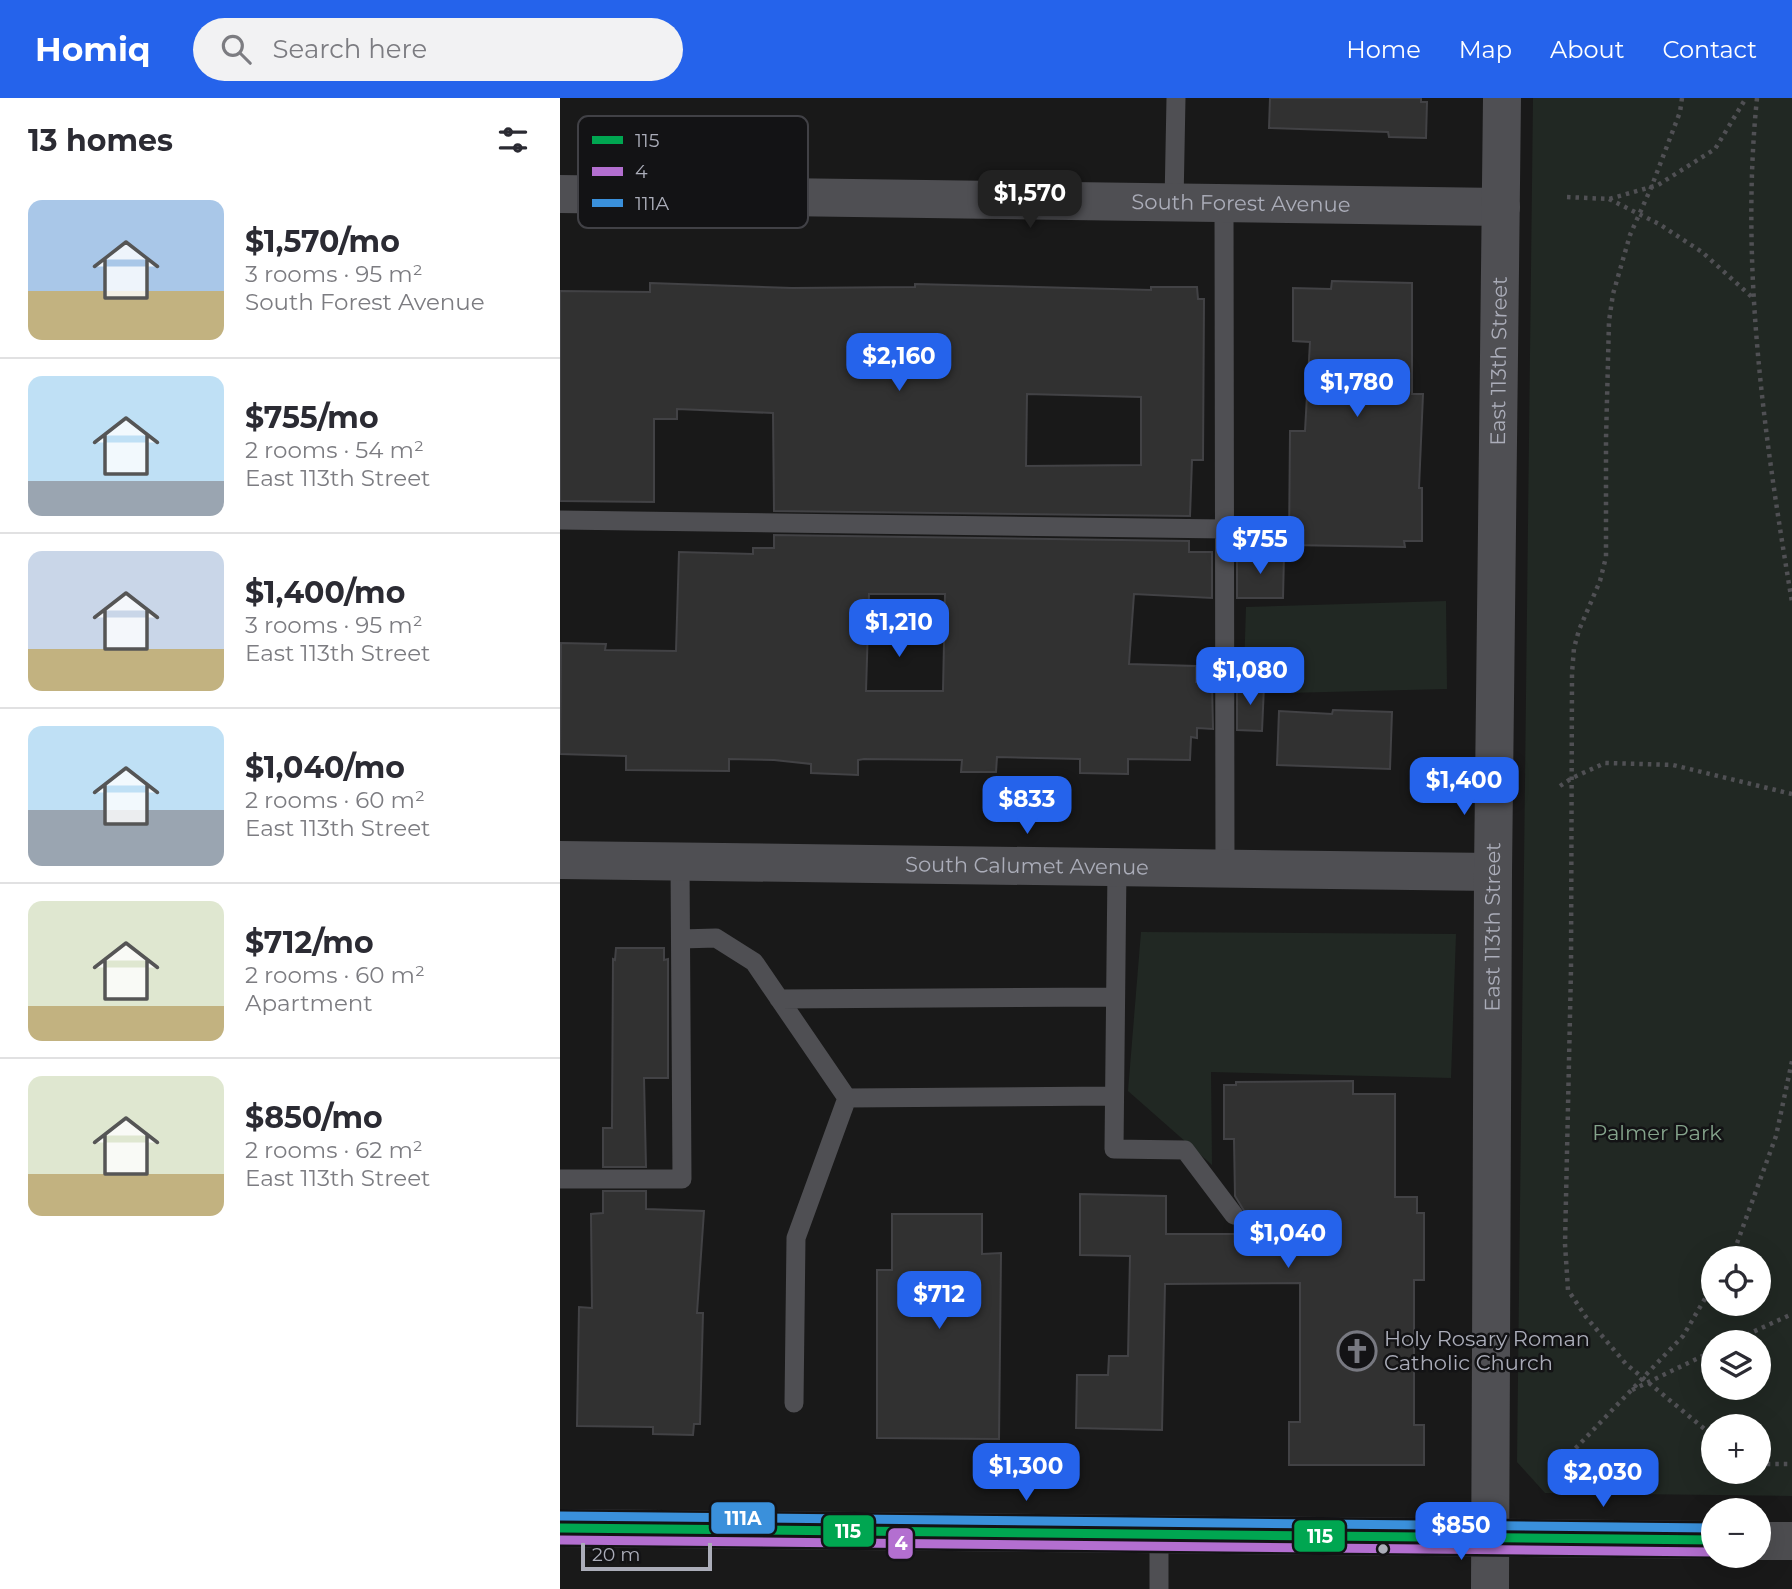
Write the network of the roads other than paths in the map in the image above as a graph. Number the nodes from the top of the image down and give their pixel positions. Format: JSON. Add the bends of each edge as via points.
{"nodes":[{"id":1,"x":1176,"y":98,"type":"edge"},
{"id":2,"x":1502,"y":98,"type":"edge"},
{"id":3,"x":560,"y":194,"type":"edge"},
{"id":4,"x":578,"y":194,"type":"edge"},
{"id":5,"x":808,"y":197,"type":"edge"},
{"id":6,"x":1174,"y":202,"type":"junction"},
{"id":7,"x":1224,"y":203,"type":"junction"},
{"id":8,"x":1501,"y":207,"type":"junction"},
{"id":9,"x":560,"y":520,"type":"edge"},
{"id":10,"x":1225,"y":529,"type":"junction"},
{"id":11,"x":560,"y":860,"type":"edge"},
{"id":12,"x":680,"y":862,"type":"junction"},
{"id":13,"x":1116,"y":867,"type":"junction"},
{"id":14,"x":1226,"y":869,"type":"junction"},
{"id":15,"x":1493,"y":872,"type":"junction"},
{"id":16,"x":681,"y":939,"type":"junction"},
{"id":17,"x":1115,"y":997,"type":"junction"},
{"id":18,"x":779,"y":999,"type":"junction"},
{"id":19,"x":1114,"y":1097,"type":"junction"},
{"id":20,"x":847,"y":1098,"type":"junction"},
{"id":21,"x":560,"y":1178,"type":"edge"},
{"id":22,"x":1234,"y":1215,"type":"dead end"},
{"id":23,"x":794,"y":1403,"type":"dead end"},
{"id":24,"x":560,"y":1528,"type":"edge"},
{"id":25,"x":1159,"y":1534,"type":"junction"},
{"id":26,"x":1491,"y":1536,"type":"junction"},
{"id":27,"x":1701,"y":1540,"type":"edge"},
{"id":28,"x":1771,"y":1541,"type":"edge"},
{"id":29,"x":1792,"y":1541,"type":"edge"},
{"id":30,"x":1159,"y":1589,"type":"edge"},
{"id":31,"x":1490,"y":1589,"type":"edge"}],
"edges":[{"from":1,"to":6,"type":"lane"},
{"from":2,"to":8,"type":"street","name":"East 113th Street"},
{"from":3,"to":4,"type":"street","name":"South Forest Avenue"},
{"from":5,"to":6,"type":"street","name":"South Forest Avenue"},
{"from":6,"to":7,"type":"street","name":"South Forest Avenue"},
{"from":7,"to":8,"type":"street","name":"South Forest Avenue"},
{"from":7,"to":10,"type":"lane"},
{"from":8,"to":15,"type":"street","name":"East 113th Street"},
{"from":9,"to":10,"type":"lane"},
{"from":10,"to":14,"type":"lane"},
{"from":11,"to":12,"type":"street","name":"South Calumet Avenue"},
{"from":12,"to":13,"type":"street","name":"South Calumet Avenue"},
{"from":12,"to":16,"type":"lane"},
{"from":13,"to":14,"type":"street","name":"South Calumet Avenue"},
{"from":13,"to":17,"type":"lane"},
{"from":14,"to":15,"type":"street","name":"South Calumet Avenue"},
{"from":15,"to":26,"type":"street","name":"East 113th Street"},
{"from":16,"to":18,"type":"lane","via":[[716,938],[754,962]]},
{"from":16,"to":21,"type":"lane","via":[[682,1179]]},
{"from":17,"to":18,"type":"lane"},
{"from":17,"to":19,"type":"lane"},
{"from":18,"to":20,"type":"lane"},
{"from":19,"to":20,"type":"lane"},
{"from":19,"to":22,"type":"lane","via":[[1114,1149],[1185,1150]]},
{"from":20,"to":23,"type":"lane","via":[[796,1238]]},
{"from":24,"to":25,"type":"street"},
{"from":25,"to":26,"type":"street"},
{"from":25,"to":30,"type":"lane"},
{"from":26,"to":27,"type":"street"},
{"from":26,"to":31,"type":"street","name":"East 113th Street"},
{"from":28,"to":29,"type":"street"}]}
